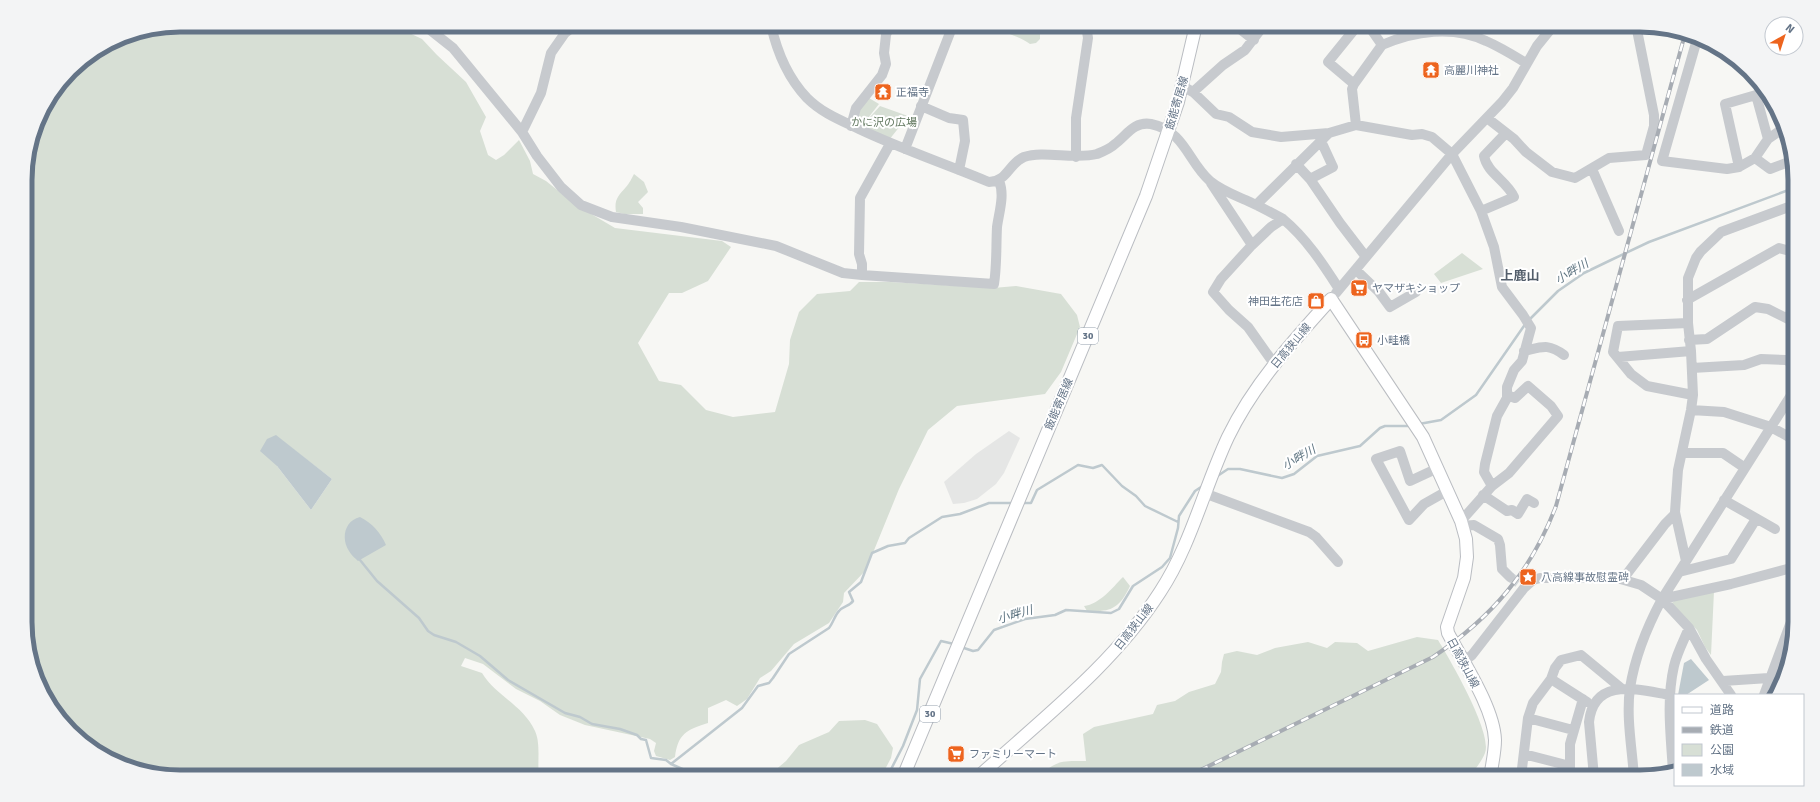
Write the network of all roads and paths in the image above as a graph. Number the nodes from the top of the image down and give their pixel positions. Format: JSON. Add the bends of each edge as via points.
{"nodes":[{"id":1,"x":433,"y":32,"type":"edge"},
{"id":2,"x":567,"y":32,"type":"edge"},
{"id":3,"x":772,"y":32,"type":"edge"},
{"id":4,"x":884,"y":32,"type":"edge"},
{"id":5,"x":887,"y":32,"type":"edge"},
{"id":6,"x":950,"y":32,"type":"edge"},
{"id":7,"x":1087,"y":32,"type":"edge"},
{"id":8,"x":1194,"y":32,"type":"edge"},
{"id":9,"x":1244,"y":32,"type":"edge"},
{"id":10,"x":1259,"y":32,"type":"edge"},
{"id":11,"x":1352,"y":32,"type":"edge"},
{"id":12,"x":1373,"y":32,"type":"edge"},
{"id":13,"x":1420,"y":32,"type":"edge"},
{"id":14,"x":1458,"y":32,"type":"edge"},
{"id":15,"x":1548,"y":32,"type":"edge"},
{"id":16,"x":1637,"y":32,"type":"edge"},
{"id":17,"x":886,"y":35,"type":"junction"},
{"id":18,"x":1254,"y":40,"type":"junction"},
{"id":19,"x":1696,"y":43,"type":"edge"},
{"id":20,"x":1382,"y":45,"type":"junction"},
{"id":21,"x":1526,"y":63,"type":"junction"},
{"id":22,"x":1354,"y":84,"type":"junction"},
{"id":23,"x":1182,"y":86,"type":"junction"},
{"id":24,"x":1193,"y":92,"type":"junction"},
{"id":25,"x":921,"y":106,"type":"junction"},
{"id":26,"x":1487,"y":118,"type":"junction"},
{"id":27,"x":1356,"y":125,"type":"junction"},
{"id":28,"x":851,"y":126,"type":"junction"},
{"id":29,"x":1780,"y":131,"type":"edge"},
{"id":30,"x":522,"y":132,"type":"junction"},
{"id":31,"x":1169,"y":132,"type":"junction"},
{"id":32,"x":1329,"y":133,"type":"junction"},
{"id":33,"x":1506,"y":133,"type":"junction"},
{"id":34,"x":1768,"y":139,"type":"junction"},
{"id":35,"x":1321,"y":141,"type":"junction"},
{"id":36,"x":890,"y":144,"type":"junction"},
{"id":37,"x":905,"y":149,"type":"junction"},
{"id":38,"x":1452,"y":154,"type":"junction"},
{"id":39,"x":1076,"y":156,"type":"junction"},
{"id":40,"x":1755,"y":158,"type":"junction"},
{"id":41,"x":1787,"y":162,"type":"edge"},
{"id":42,"x":1296,"y":164,"type":"junction"},
{"id":43,"x":1739,"y":167,"type":"junction"},
{"id":44,"x":1592,"y":169,"type":"junction"},
{"id":45,"x":959,"y":170,"type":"junction"},
{"id":46,"x":1310,"y":179,"type":"junction"},
{"id":47,"x":999,"y":181,"type":"junction"},
{"id":48,"x":1210,"y":181,"type":"junction"},
{"id":49,"x":1256,"y":205,"type":"junction"},
{"id":50,"x":1788,"y":207,"type":"edge"},
{"id":51,"x":1481,"y":212,"type":"junction"},
{"id":52,"x":1283,"y":219,"type":"junction"},
{"id":53,"x":1619,"y":231,"type":"dead end"},
{"id":54,"x":1252,"y":245,"type":"junction"},
{"id":55,"x":1788,"y":250,"type":"edge"},
{"id":56,"x":1366,"y":257,"type":"junction"},
{"id":57,"x":1356,"y":270,"type":"junction"},
{"id":58,"x":862,"y":275,"type":"junction"},
{"id":59,"x":1339,"y":289,"type":"junction"},
{"id":60,"x":1416,"y":292,"type":"dead end"},
{"id":61,"x":1331,"y":299,"type":"junction"},
{"id":62,"x":1687,"y":300,"type":"junction"},
{"id":63,"x":1788,"y":319,"type":"edge"},
{"id":64,"x":1688,"y":322,"type":"junction"},
{"id":65,"x":1689,"y":340,"type":"junction"},
{"id":66,"x":1524,"y":351,"type":"junction"},
{"id":67,"x":1691,"y":351,"type":"junction"},
{"id":68,"x":1564,"y":355,"type":"dead end"},
{"id":69,"x":1618,"y":357,"type":"junction"},
{"id":70,"x":1788,"y":361,"type":"edge"},
{"id":71,"x":1275,"y":365,"type":"junction"},
{"id":72,"x":1692,"y":368,"type":"junction"},
{"id":73,"x":1506,"y":395,"type":"junction"},
{"id":74,"x":1693,"y":395,"type":"junction"},
{"id":75,"x":1788,"y":403,"type":"edge"},
{"id":76,"x":1691,"y":410,"type":"junction"},
{"id":77,"x":1771,"y":427,"type":"junction"},
{"id":78,"x":1788,"y":436,"type":"edge"},
{"id":79,"x":1682,"y":452,"type":"junction"},
{"id":80,"x":1438,"y":468,"type":"junction"},
{"id":81,"x":1745,"y":468,"type":"junction"},
{"id":82,"x":1492,"y":486,"type":"junction"},
{"id":83,"x":1206,"y":490,"type":"junction"},
{"id":84,"x":1447,"y":491,"type":"junction"},
{"id":85,"x":1484,"y":495,"type":"junction"},
{"id":86,"x":1724,"y":500,"type":"junction"},
{"id":87,"x":1534,"y":504,"type":"dead end"},
{"id":88,"x":1675,"y":514,"type":"junction"},
{"id":89,"x":1756,"y":519,"type":"junction"},
{"id":90,"x":1462,"y":523,"type":"junction"},
{"id":91,"x":1775,"y":529,"type":"dead end"},
{"id":92,"x":1686,"y":561,"type":"junction"},
{"id":93,"x":1338,"y":562,"type":"dead end"},
{"id":94,"x":1788,"y":569,"type":"edge"},
{"id":95,"x":1679,"y":572,"type":"junction"},
{"id":96,"x":1510,"y":577,"type":"tunnel mouth"},
{"id":97,"x":1623,"y":580,"type":"junction"},
{"id":98,"x":1662,"y":599,"type":"junction"},
{"id":99,"x":1688,"y":628,"type":"junction"},
{"id":100,"x":1788,"y":629,"type":"edge"},
{"id":101,"x":1463,"y":662,"type":"junction"},
{"id":102,"x":1769,"y":678,"type":"junction"},
{"id":103,"x":1551,"y":679,"type":"junction"},
{"id":104,"x":1723,"y":681,"type":"junction"},
{"id":105,"x":1625,"y":688,"type":"junction"},
{"id":106,"x":1730,"y":694,"type":"edge"},
{"id":107,"x":1764,"y":694,"type":"edge"},
{"id":108,"x":1670,"y":695,"type":"junction"},
{"id":109,"x":1583,"y":699,"type":"junction"},
{"id":110,"x":1594,"y":706,"type":"junction"},
{"id":111,"x":1528,"y":718,"type":"junction"},
{"id":112,"x":1573,"y":730,"type":"junction"},
{"id":113,"x":1673,"y":747,"type":"edge"},
{"id":114,"x":1524,"y":754,"type":"junction"},
{"id":115,"x":1570,"y":766,"type":"junction"},
{"id":116,"x":1673,"y":766,"type":"edge"},
{"id":117,"x":906,"y":770,"type":"edge"},
{"id":118,"x":986,"y":770,"type":"edge"},
{"id":119,"x":1492,"y":770,"type":"edge"},
{"id":120,"x":1522,"y":770,"type":"edge"},
{"id":121,"x":1570,"y":770,"type":"edge"},
{"id":122,"x":1593,"y":770,"type":"edge"},
{"id":123,"x":1633,"y":770,"type":"edge"}],
"edges":[{"from":1,"to":30,"type":"street","via":[[453,48]]},
{"from":2,"to":30,"type":"street","via":[[551,53],[541,93]]},
{"from":3,"to":28,"type":"street","via":[[776,48],[796,84],[819,109]]},
{"from":4,"to":17,"type":"street"},
{"from":5,"to":17,"type":"street"},
{"from":6,"to":25,"type":"street"},
{"from":7,"to":39,"type":"street","via":[[1076,118]]},
{"from":8,"to":23,"type":"main road","name":"飯能寄居線","number":"30"},
{"from":9,"to":18,"type":"street"},
{"from":10,"to":18,"type":"street"},
{"from":11,"to":22,"type":"street","via":[[1328,62]]},
{"from":12,"to":20,"type":"street"},
{"from":13,"to":20,"type":"street"},
{"from":14,"to":21,"type":"street","via":[[1485,40]]},
{"from":15,"to":21,"type":"street"},
{"from":16,"to":44,"type":"street","via":[[1654,115],[1654,126],[1646,155],[1609,158]]},
{"from":17,"to":28,"type":"street","via":[[886,64],[882,75],[856,108]]},
{"from":18,"to":24,"type":"street"},
{"from":19,"to":43,"type":"street","via":[[1662,161],[1727,169]]},
{"from":20,"to":22,"type":"street"},
{"from":21,"to":26,"type":"street","via":[[1513,88]]},
{"from":22,"to":27,"type":"street","via":[[1352,89]]},
{"from":23,"to":24,"type":"street"},
{"from":23,"to":31,"type":"main road","name":"飯能寄居線","number":"30"},
{"from":24,"to":32,"type":"street","via":[[1216,114],[1229,117],[1252,132],[1281,137]]},
{"from":25,"to":37,"type":"street"},
{"from":25,"to":45,"type":"street","via":[[949,118],[963,120],[965,141]]},
{"from":26,"to":33,"type":"street"},
{"from":26,"to":38,"type":"street"},
{"from":27,"to":32,"type":"street"},
{"from":27,"to":38,"type":"street","via":[[1432,137]]},
{"from":28,"to":36,"type":"street"},
{"from":29,"to":34,"type":"street"},
{"from":30,"to":58,"type":"street","via":[[561,187],[581,205],[612,217],[776,246],[843,272]]},
{"from":31,"to":39,"type":"street","via":[[1151,124],[1138,125],[1114,145],[1097,154]]},
{"from":31,"to":48,"type":"street","via":[[1178,138]]},
{"from":31,"to":117,"type":"main road","name":"飯能寄居線","number":"30","via":[[1120,262]]},
{"from":32,"to":35,"type":"street"},
{"from":33,"to":44,"type":"street","via":[[1552,172],[1575,178]]},
{"from":33,"to":51,"type":"street","via":[[1484,156],[1485,163],[1514,197]]},
{"from":34,"to":40,"type":"street"},
{"from":34,"to":43,"type":"street","via":[[1756,95],[1725,104]]},
{"from":35,"to":42,"type":"street"},
{"from":35,"to":46,"type":"street","via":[[1333,167]]},
{"from":36,"to":37,"type":"street"},
{"from":36,"to":58,"type":"street","via":[[860,198],[859,254]]},
{"from":37,"to":45,"type":"street"},
{"from":38,"to":51,"type":"street"},
{"from":38,"to":56,"type":"street"},
{"from":39,"to":47,"type":"street","via":[[1024,157]]},
{"from":40,"to":41,"type":"street","via":[[1770,168]]},
{"from":40,"to":43,"type":"street"},
{"from":42,"to":46,"type":"street"},
{"from":42,"to":49,"type":"street"},
{"from":44,"to":53,"type":"street"},
{"from":45,"to":47,"type":"street","via":[[989,182]]},
{"from":46,"to":56,"type":"street"},
{"from":47,"to":58,"type":"street","via":[[1002,196],[997,228],[994,284]]},
{"from":48,"to":49,"type":"street"},
{"from":48,"to":54,"type":"street"},
{"from":49,"to":52,"type":"street"},
{"from":50,"to":62,"type":"street","via":[[1721,232],[1709,242],[1696,258],[1688,278]]},
{"from":51,"to":66,"type":"street","via":[[1494,247],[1502,287],[1528,321]]},
{"from":52,"to":54,"type":"street"},
{"from":52,"to":59,"type":"street","via":[[1316,254]]},
{"from":54,"to":71,"type":"street","via":[[1221,279],[1213,292],[1248,327]]},
{"from":55,"to":62,"type":"street","via":[[1779,248]]},
{"from":56,"to":57,"type":"street"},
{"from":57,"to":59,"type":"street"},
{"from":57,"to":60,"type":"street","via":[[1379,292],[1390,307]]},
{"from":59,"to":61,"type":"street"},
{"from":61,"to":71,"type":"main road","name":"日高狭山線"},
{"from":61,"to":80,"type":"main road","name":"日高狭山線","via":[[1415,425]]},
{"from":62,"to":64,"type":"street"},
{"from":63,"to":65,"type":"street","via":[[1762,307],[1754,307],[1707,339]]},
{"from":64,"to":65,"type":"street"},
{"from":64,"to":69,"type":"street","via":[[1618,326],[1613,352]]},
{"from":65,"to":67,"type":"street"},
{"from":66,"to":68,"type":"street","via":[[1548,346]]},
{"from":66,"to":73,"type":"street","via":[[1522,361],[1514,370],[1507,387]]},
{"from":67,"to":69,"type":"street"},
{"from":67,"to":72,"type":"street"},
{"from":69,"to":74,"type":"street","via":[[1631,374],[1647,386]]},
{"from":70,"to":72,"type":"street","via":[[1761,359],[1744,365]]},
{"from":71,"to":83,"type":"main road","name":"日高狭山線","via":[[1239,417]]},
{"from":72,"to":74,"type":"street"},
{"from":73,"to":82,"type":"street","via":[[1497,416],[1485,464],[1484,472]]},
{"from":73,"to":82,"type":"street","via":[[1515,398],[1528,386],[1551,406],[1558,416],[1509,473]]},
{"from":74,"to":76,"type":"street"},
{"from":75,"to":77,"type":"street"},
{"from":76,"to":77,"type":"street","via":[[1724,412]]},
{"from":76,"to":79,"type":"street"},
{"from":77,"to":78,"type":"street"},
{"from":77,"to":81,"type":"street"},
{"from":79,"to":81,"type":"street","via":[[1724,453]]},
{"from":79,"to":88,"type":"street"},
{"from":80,"to":84,"type":"main road","name":"日高狭山線"},
{"from":80,"to":84,"type":"street","via":[[1410,481],[1400,452],[1376,459],[1409,520],[1424,504]]},
{"from":81,"to":86,"type":"street"},
{"from":82,"to":85,"type":"street"},
{"from":83,"to":93,"type":"street","via":[[1309,532]]},
{"from":83,"to":118,"type":"main road","name":"日高狭山線","via":[[1177,561],[1138,625],[1106,662]]},
{"from":84,"to":90,"type":"main road","name":"日高狭山線"},
{"from":85,"to":87,"type":"street","via":[[1507,511],[1512,510],[1518,514],[1527,499]]},
{"from":85,"to":90,"type":"street"},
{"from":86,"to":89,"type":"street"},
{"from":86,"to":92,"type":"street"},
{"from":88,"to":92,"type":"street"},
{"from":88,"to":97,"type":"street"},
{"from":89,"to":91,"type":"street"},
{"from":89,"to":95,"type":"street","via":[[1731,559]]},
{"from":90,"to":96,"type":"street","via":[[1474,525],[1498,539],[1502,569]]},
{"from":90,"to":101,"type":"main road","name":"日高狭山線","via":[[1467,557],[1464,578],[1447,627]]},
{"from":92,"to":95,"type":"street"},
{"from":94,"to":98,"type":"street"},
{"from":95,"to":98,"type":"street"},
{"from":97,"to":98,"type":"street","via":[[1641,585]]},
{"from":97,"to":101,"type":"street","via":[[1533,580],[1522,586],[1486,639]]},
{"from":98,"to":99,"type":"street"},
{"from":98,"to":105,"type":"street","via":[[1649,622]]},
{"from":99,"to":104,"type":"street","via":[[1706,659]]},
{"from":99,"to":108,"type":"street","via":[[1674,665]]},
{"from":100,"to":102,"type":"street"},
{"from":101,"to":119,"type":"main road","name":"日高狭山線","via":[[1491,720],[1495,739]]},
{"from":102,"to":104,"type":"street"},
{"from":102,"to":107,"type":"street"},
{"from":103,"to":105,"type":"street","via":[[1561,660],[1581,655]]},
{"from":103,"to":109,"type":"street"},
{"from":103,"to":111,"type":"street","via":[[1533,703]]},
{"from":104,"to":106,"type":"street"},
{"from":105,"to":108,"type":"street"},
{"from":105,"to":110,"type":"street","via":[[1609,690]]},
{"from":105,"to":123,"type":"street"},
{"from":108,"to":113,"type":"street","via":[[1669,719]]},
{"from":109,"to":110,"type":"street"},
{"from":109,"to":112,"type":"street"},
{"from":110,"to":122,"type":"street","via":[[1589,722]]},
{"from":111,"to":112,"type":"street"},
{"from":111,"to":114,"type":"street"},
{"from":112,"to":115,"type":"street"},
{"from":113,"to":116,"type":"street"},
{"from":114,"to":115,"type":"street"},
{"from":114,"to":120,"type":"street"},
{"from":115,"to":121,"type":"street"}]}
